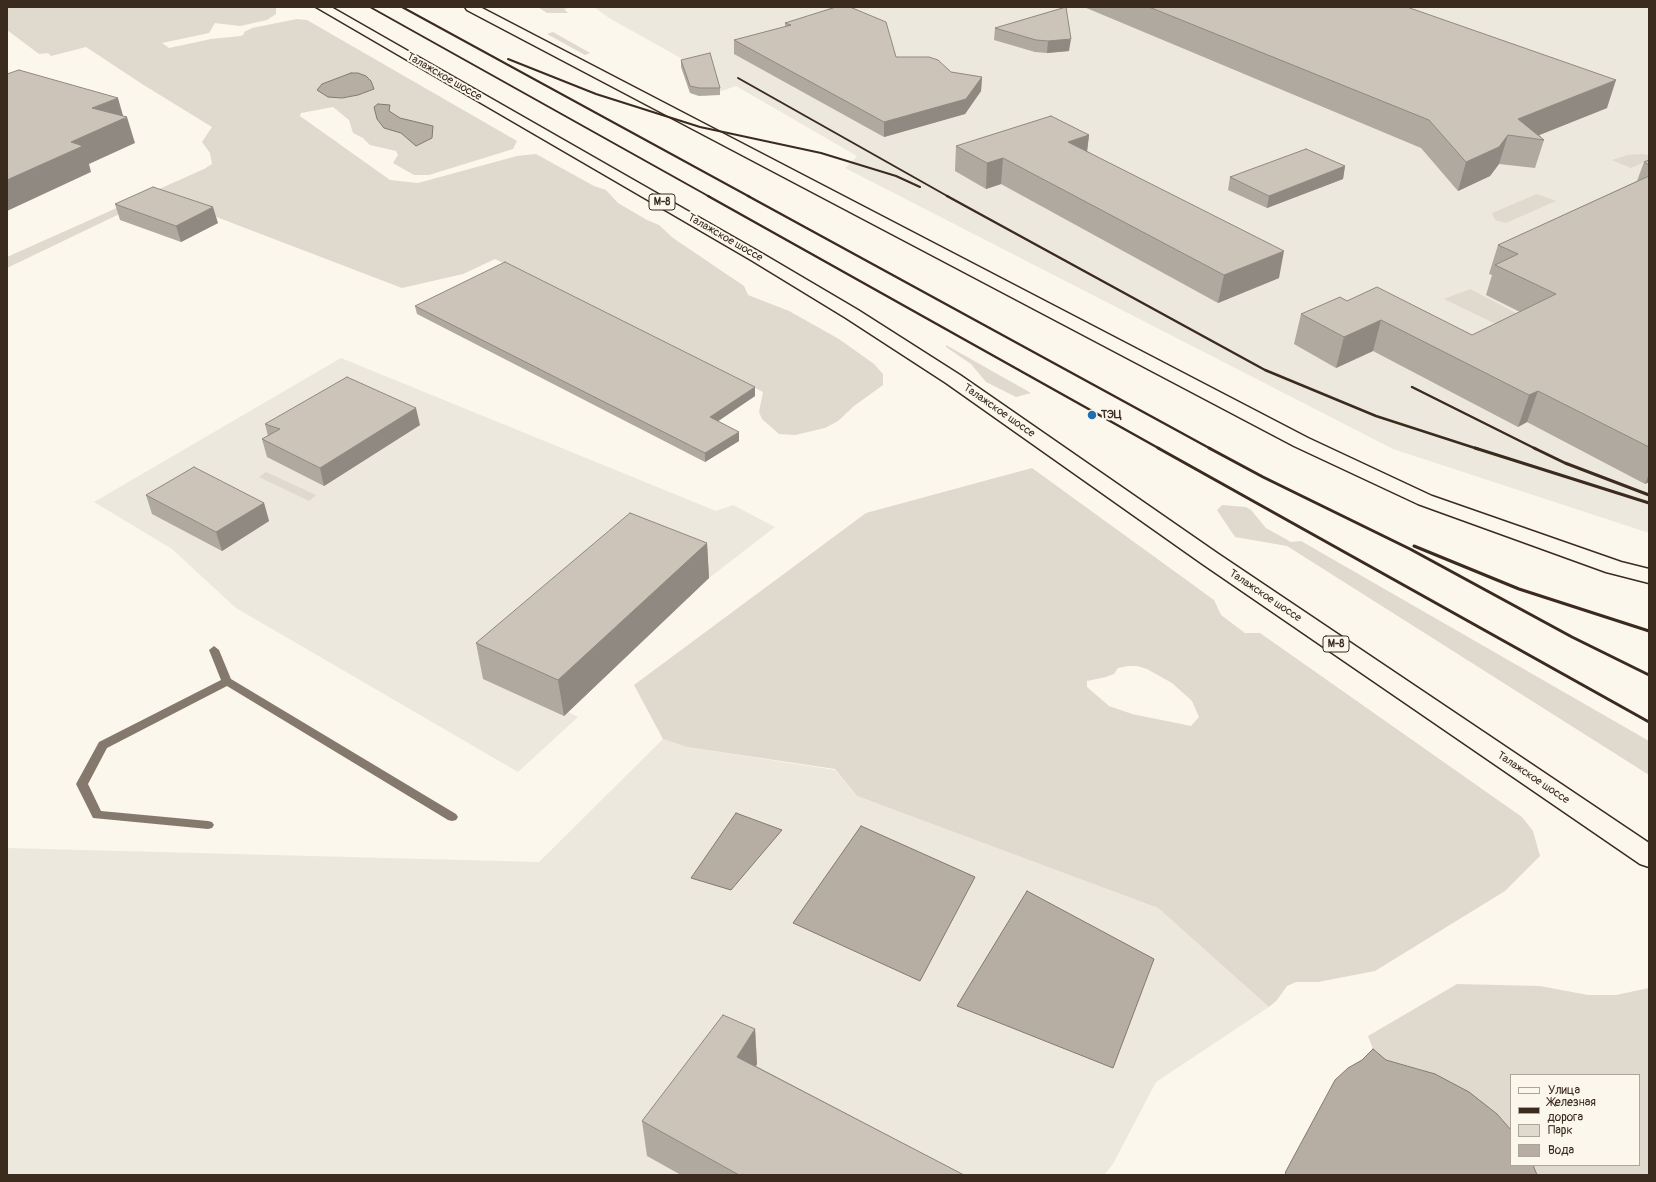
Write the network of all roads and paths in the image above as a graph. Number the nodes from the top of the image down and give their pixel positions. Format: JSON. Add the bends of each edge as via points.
{"nodes":[{"id":1,"x":322,"y":7,"type":"edge"},
{"id":2,"x":471,"y":7,"type":"edge"},
{"id":3,"x":1649,"y":576,"type":"edge"},
{"id":4,"x":1649,"y":857,"type":"edge"}],
"edges":[{"from":1,"to":4,"type":"main road","name":"Талажское шоссе","number":"М-8","via":[[852,314],[953,379],[1209,558]]},
{"from":2,"to":3,"type":"main road","via":[[1301,442],[1426,500],[1614,567]]}]}
